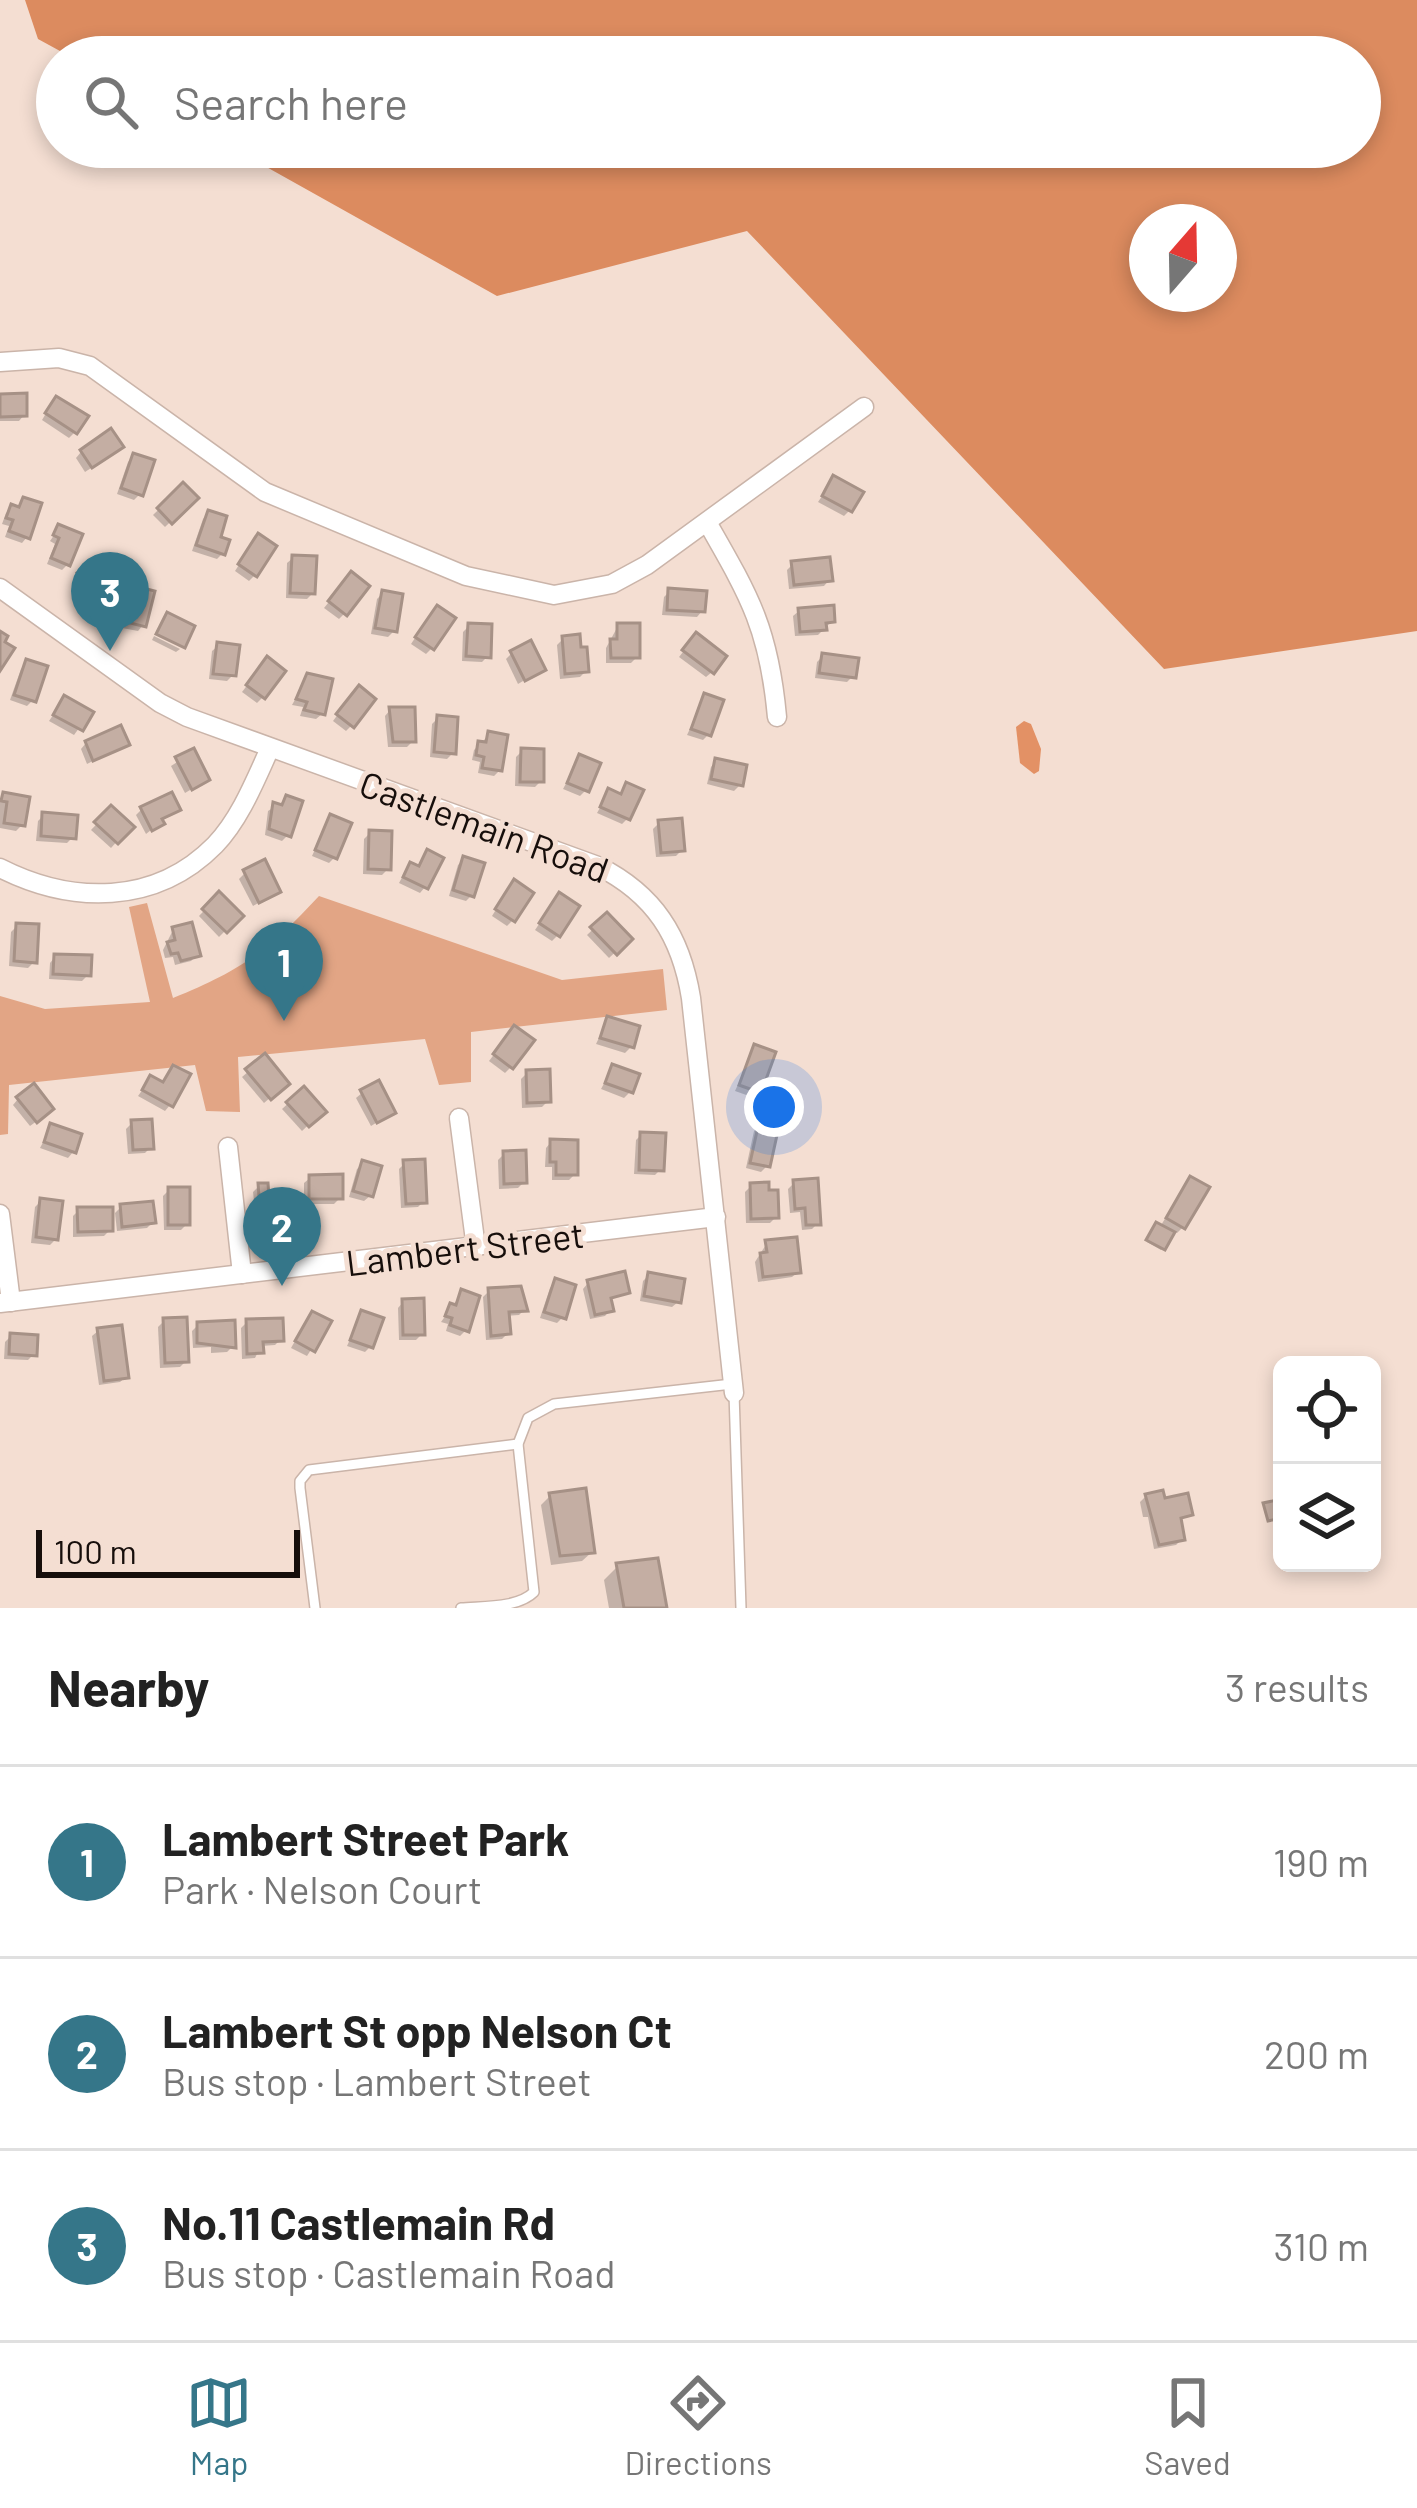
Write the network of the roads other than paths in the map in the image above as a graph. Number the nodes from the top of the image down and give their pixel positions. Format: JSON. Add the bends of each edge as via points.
{"nodes":[{"id":1,"x":0,"y":362,"type":"edge"},
{"id":2,"x":863,"y":407,"type":"dead end"},
{"id":3,"x":707,"y":522,"type":"junction"},
{"id":4,"x":0,"y":587,"type":"edge"},
{"id":5,"x":777,"y":717,"type":"dead end"},
{"id":6,"x":270,"y":748,"type":"junction"},
{"id":7,"x":0,"y":868,"type":"edge"},
{"id":8,"x":459,"y":1118,"type":"dead end"},
{"id":9,"x":228,"y":1147,"type":"dead end"},
{"id":10,"x":0,"y":1214,"type":"edge"},
{"id":11,"x":716,"y":1217,"type":"junction"},
{"id":12,"x":476,"y":1248,"type":"junction"},
{"id":13,"x":242,"y":1274,"type":"junction"},
{"id":14,"x":5,"y":1302,"type":"edge"},
{"id":15,"x":733,"y":1388,"type":"junction"},
{"id":16,"x":518,"y":1444,"type":"junction"},
{"id":17,"x":314,"y":1608,"type":"edge"},
{"id":18,"x":460,"y":1608,"type":"edge"},
{"id":19,"x":741,"y":1608,"type":"edge"}],
"edges":[{"from":1,"to":3,"type":"street","via":[[59,358],[90,366],[280,501],[502,587],[554,595],[612,584]]},
{"from":2,"to":3,"type":"street"},
{"from":3,"to":5,"type":"street","via":[[759,615]]},
{"from":4,"to":6,"type":"street","name":"Castlemain Road","via":[[160,703]]},
{"from":6,"to":7,"type":"street","via":[[215,845],[164,879],[99,895],[61,892]]},
{"from":6,"to":11,"type":"street","name":"Castlemain Road","via":[[598,866],[655,908],[686,963]]},
{"from":8,"to":12,"type":"street"},
{"from":9,"to":13,"type":"street"},
{"from":10,"to":14,"type":"street"},
{"from":11,"to":12,"type":"street","name":"Lambert Street"},
{"from":11,"to":15,"type":"street","name":"Castlemain Road"},
{"from":12,"to":13,"type":"street","name":"Lambert Street"},
{"from":13,"to":14,"type":"street","name":"Lambert Street"},
{"from":15,"to":16,"type":"lane","via":[[554,1404],[528,1418]]},
{"from":15,"to":19,"type":"lane"},
{"from":16,"to":17,"type":"lane","via":[[309,1470],[300,1488]]},
{"from":16,"to":18,"type":"lane","via":[[534,1592],[517,1602]]}]}
